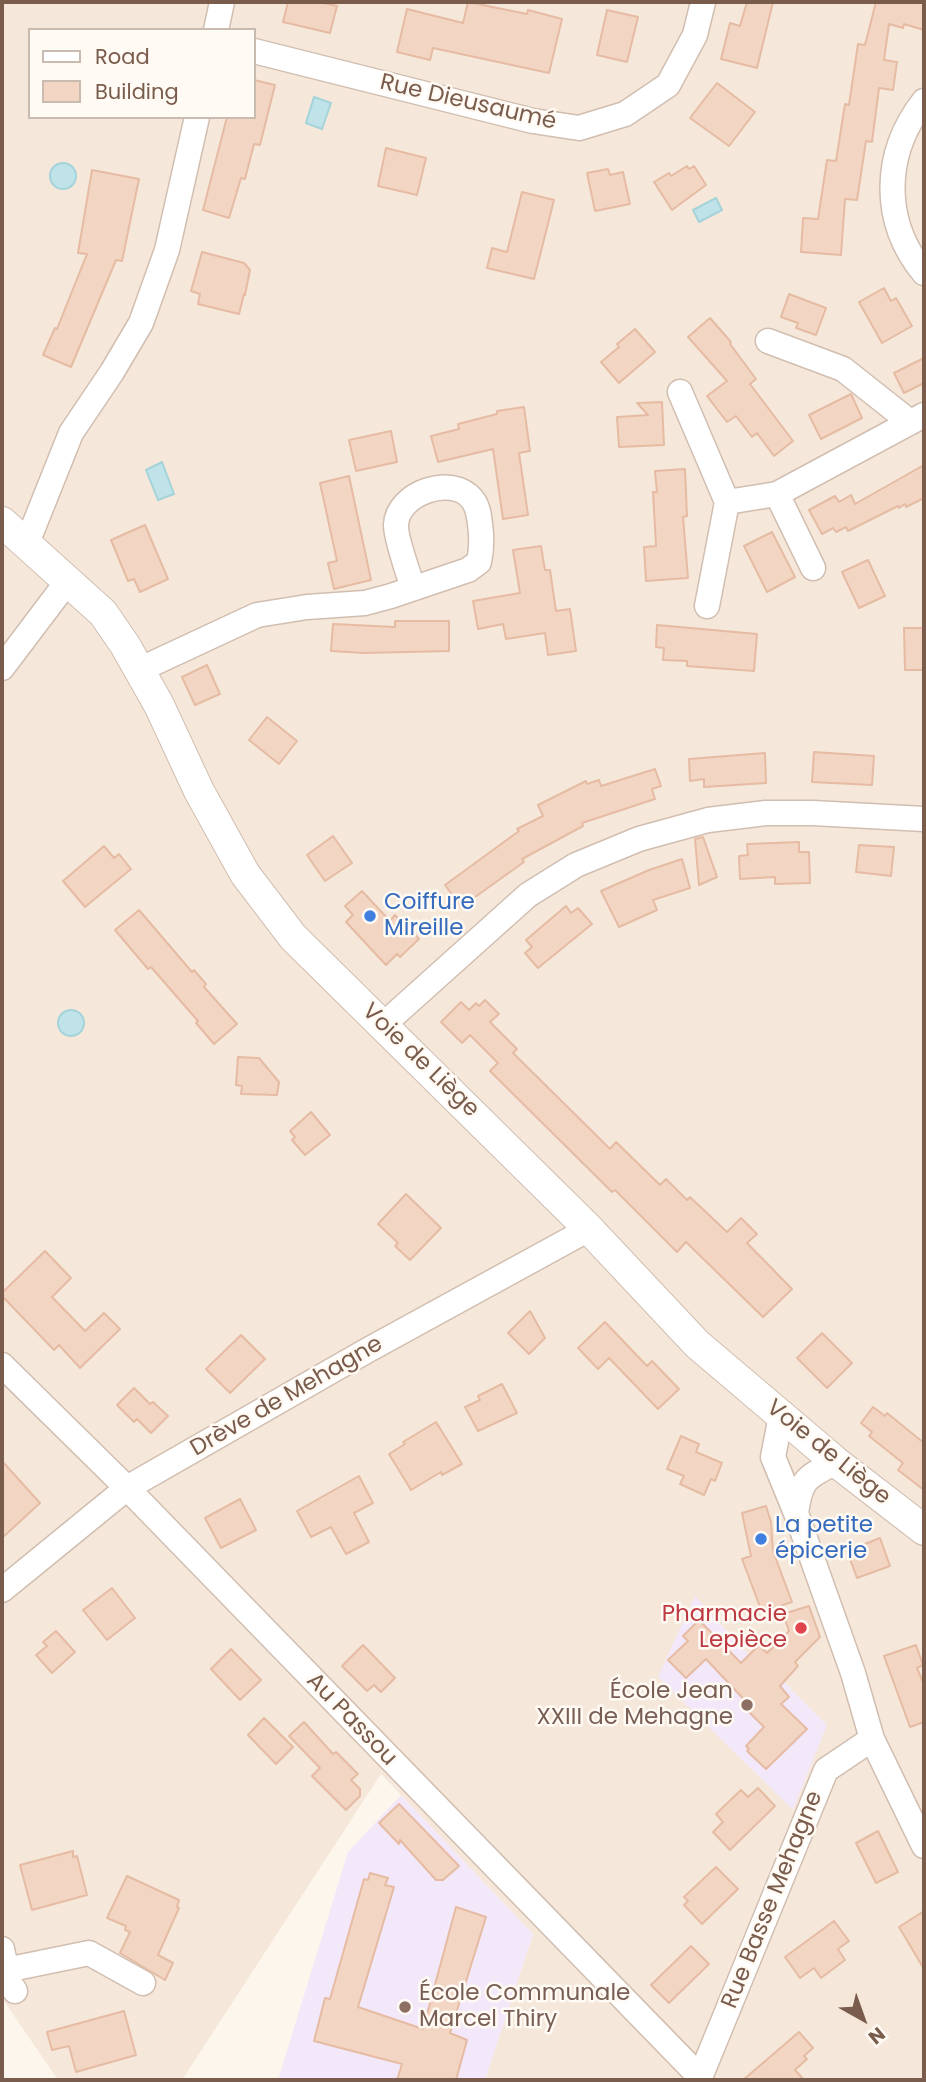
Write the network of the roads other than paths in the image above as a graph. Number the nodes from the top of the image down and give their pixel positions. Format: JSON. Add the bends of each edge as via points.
{"nodes":[{"id":1,"x":222,"y":2,"type":"edge"},
{"id":2,"x":703,"y":2,"type":"edge"},
{"id":3,"x":216,"y":28,"type":"edge"},
{"id":4,"x":256,"y":52,"type":"edge"},
{"id":5,"x":924,"y":101,"type":"edge"},
{"id":6,"x":197,"y":119,"type":"edge"},
{"id":7,"x":924,"y":273,"type":"edge"},
{"id":8,"x":768,"y":341,"type":"dead end"},
{"id":9,"x":680,"y":392,"type":"dead end"},
{"id":10,"x":917,"y":418,"type":"edge"},
{"id":11,"x":777,"y":494,"type":"junction"},
{"id":12,"x":727,"y":502,"type":"junction"},
{"id":13,"x":2,"y":522,"type":"edge"},
{"id":14,"x":27,"y":543,"type":"junction"},
{"id":15,"x":813,"y":568,"type":"dead end"},
{"id":16,"x":68,"y":582,"type":"junction"},
{"id":17,"x":413,"y":588,"type":"dead end"},
{"id":18,"x":707,"y":606,"type":"dead end"},
{"id":19,"x":2,"y":668,"type":"edge"},
{"id":20,"x":139,"y":670,"type":"junction"},
{"id":21,"x":924,"y":819,"type":"edge"},
{"id":22,"x":383,"y":1025,"type":"junction"},
{"id":23,"x":589,"y":1229,"type":"junction"},
{"id":24,"x":2,"y":1365,"type":"edge"},
{"id":25,"x":781,"y":1416,"type":"junction"},
{"id":26,"x":836,"y":1462,"type":"junction"},
{"id":27,"x":127,"y":1488,"type":"junction"},
{"id":28,"x":796,"y":1513,"type":"junction"},
{"id":29,"x":924,"y":1530,"type":"edge"},
{"id":30,"x":2,"y":1590,"type":"edge"},
{"id":31,"x":872,"y":1739,"type":"junction"},
{"id":32,"x":924,"y":1846,"type":"edge"},
{"id":33,"x":8,"y":1970,"type":"edge"},
{"id":34,"x":143,"y":1983,"type":"dead end"},
{"id":35,"x":699,"y":2079,"type":"edge"}],
"edges":[{"from":1,"to":3,"type":"street"},
{"from":2,"to":4,"type":"street","name":"Rue Dieusaumé","via":[[695,35],[668,85],[625,114],[579,128],[533,121]]},
{"from":5,"to":7,"type":"street","via":[[900,143],[891,201],[905,246]]},
{"from":6,"to":14,"type":"street","via":[[167,250],[142,323],[71,433]]},
{"from":8,"to":10,"type":"street","via":[[843,369]]},
{"from":9,"to":12,"type":"street"},
{"from":10,"to":11,"type":"street"},
{"from":11,"to":12,"type":"street"},
{"from":11,"to":15,"type":"street"},
{"from":12,"to":18,"type":"street"},
{"from":13,"to":14,"type":"street","name":"Voie de Liège"},
{"from":14,"to":16,"type":"street","name":"Voie de Liège"},
{"from":16,"to":19,"type":"street"},
{"from":16,"to":20,"type":"street","name":"Voie de Liège","via":[[103,613]]},
{"from":17,"to":20,"type":"street","via":[[365,603],[257,615]]},
{"from":20,"to":22,"type":"street","name":"Voie de Liège","via":[[245,874],[293,937]]},
{"from":21,"to":22,"type":"street","via":[[766,813],[708,820],[639,839],[576,865],[528,895]]},
{"from":22,"to":23,"type":"street","name":"Voie de Liège"},
{"from":23,"to":25,"type":"street","name":"Voie de Liège","via":[[697,1345]]},
{"from":23,"to":27,"type":"street","name":"Drève de Mehagne"},
{"from":24,"to":27,"type":"street","name":"Au Passou"},
{"from":25,"to":26,"type":"street","name":"Voie de Liège"},
{"from":25,"to":28,"type":"street","via":[[773,1457]]},
{"from":26,"to":28,"type":"street","via":[[816,1470],[799,1490]]},
{"from":26,"to":29,"type":"street","name":"Voie de Liège"},
{"from":27,"to":30,"type":"street","name":"Drève de Mehagne"},
{"from":27,"to":35,"type":"street","name":"Au Passou"},
{"from":28,"to":31,"type":"street"},
{"from":31,"to":32,"type":"street"},
{"from":31,"to":35,"type":"street","name":"Rue Basse Mehagne","via":[[826,1770]]},
{"from":33,"to":34,"type":"street","via":[[89,1953]]}]}
